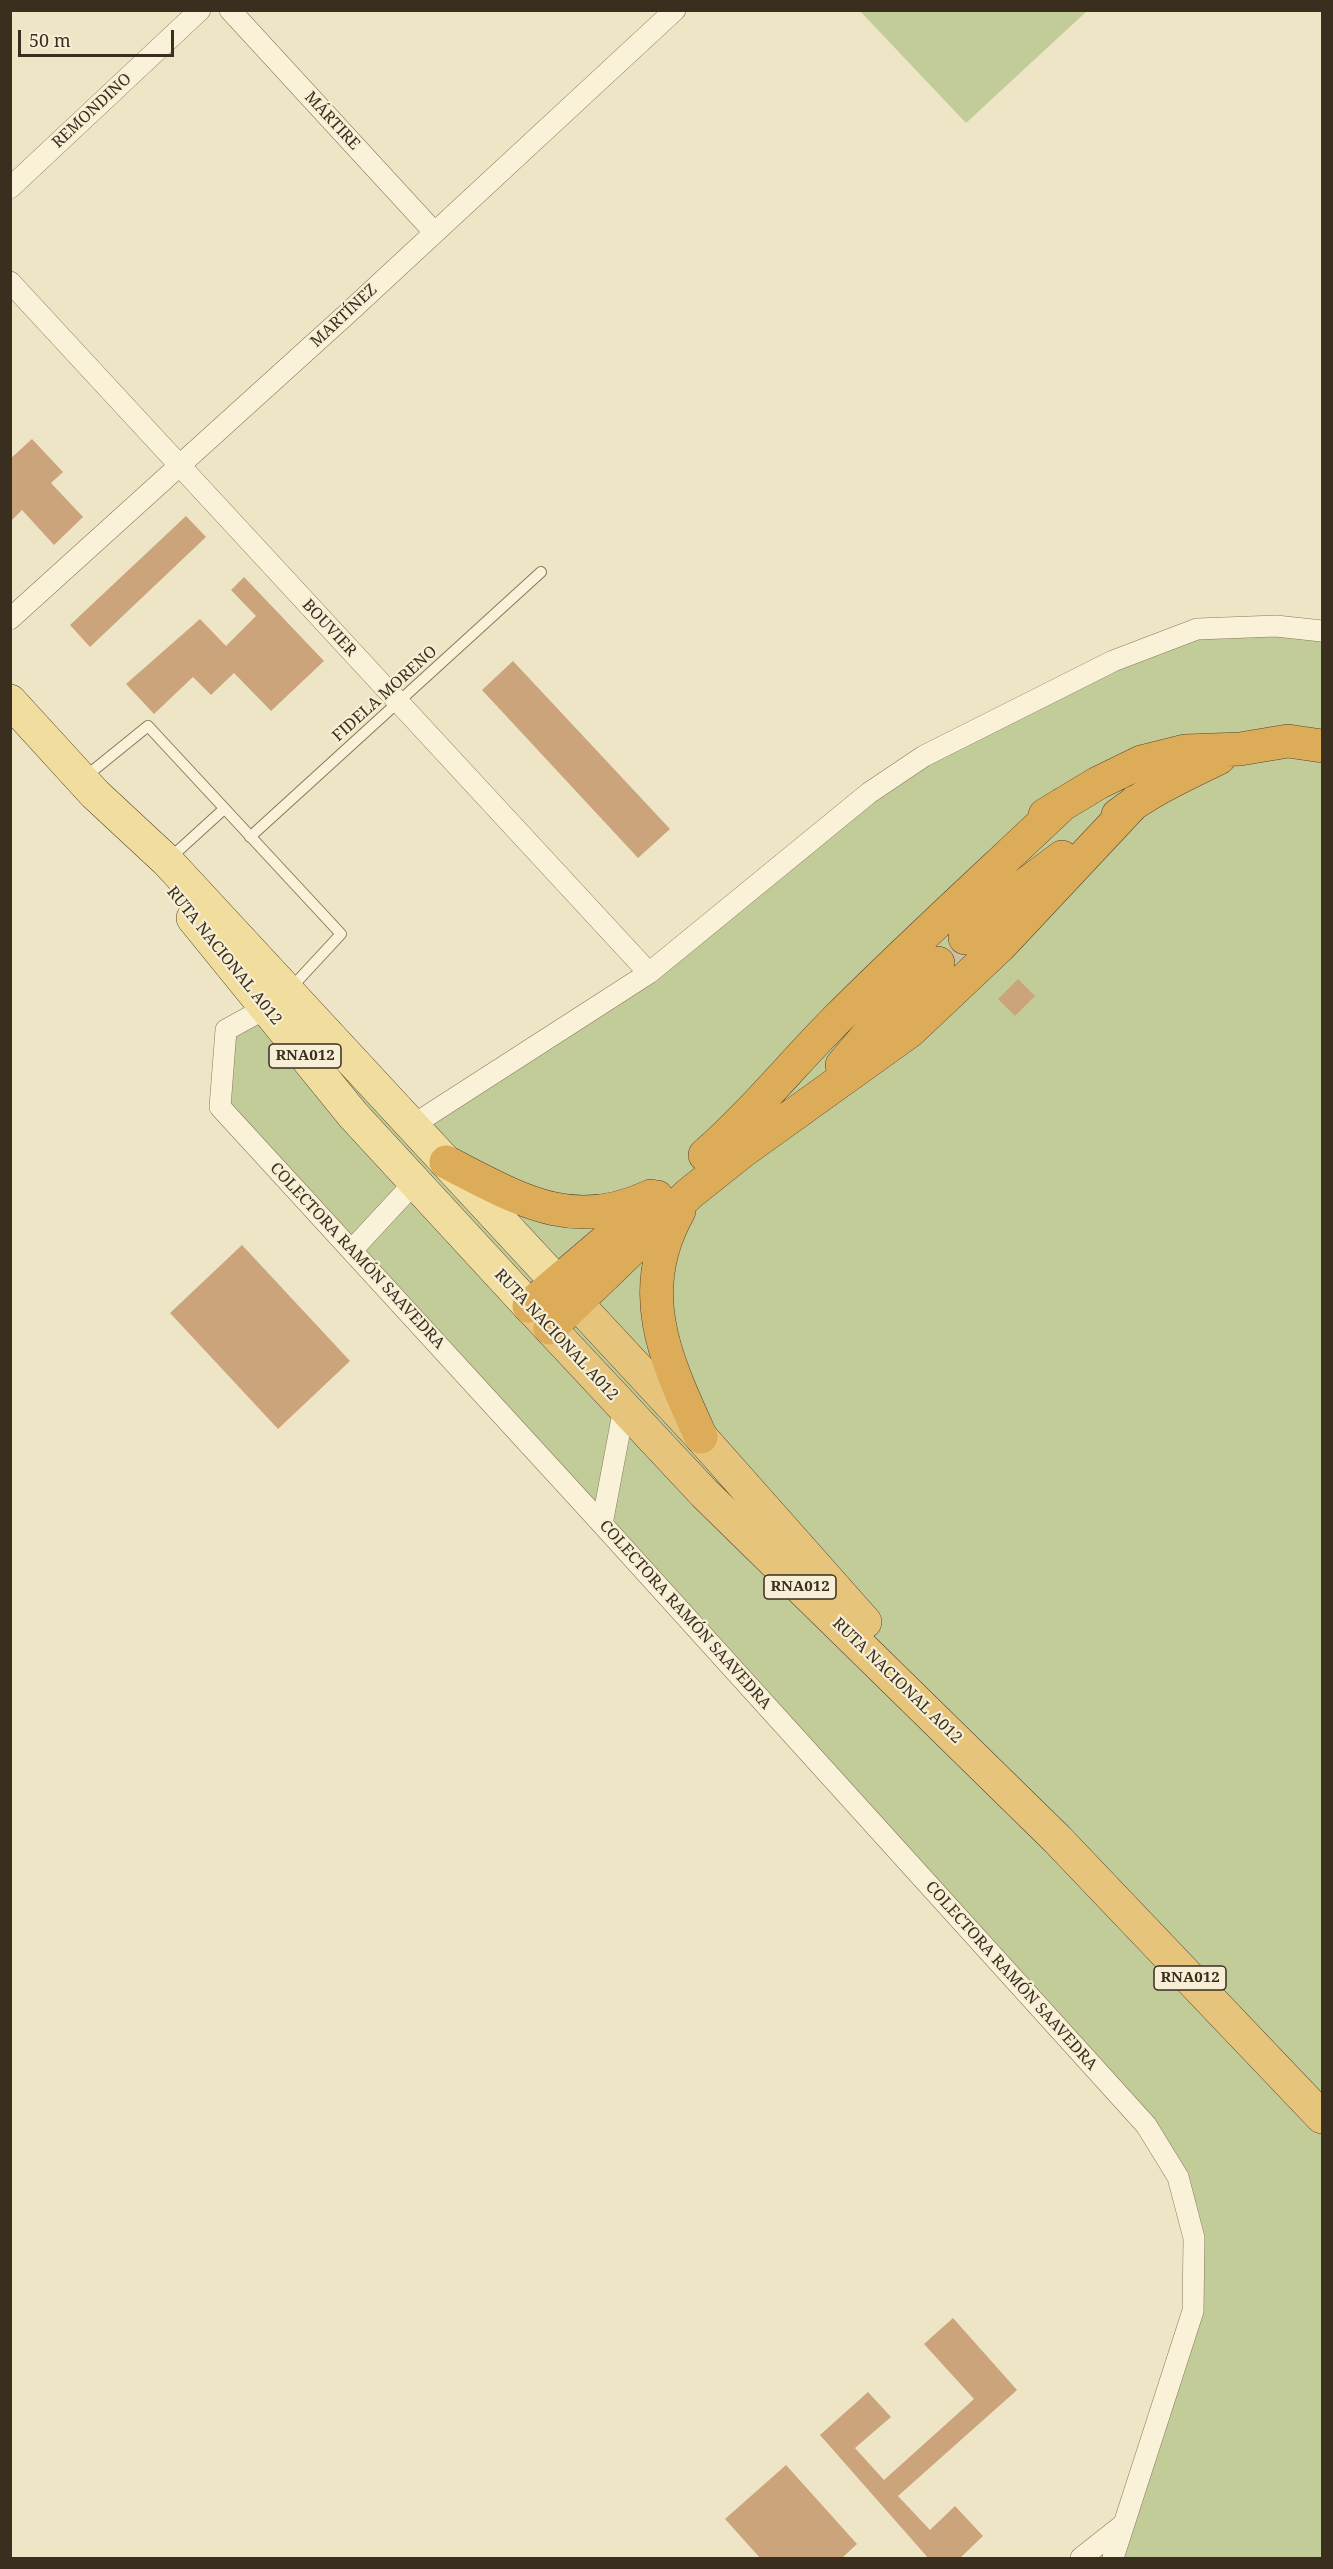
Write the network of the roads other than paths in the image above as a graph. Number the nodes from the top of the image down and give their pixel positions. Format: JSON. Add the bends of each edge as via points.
{"nodes":[{"id":1,"x":200,"y":10,"type":"edge"},
{"id":2,"x":230,"y":10,"type":"edge"},
{"id":3,"x":675,"y":10,"type":"edge"},
{"id":4,"x":10,"y":188,"type":"edge"},
{"id":5,"x":434,"y":232,"type":"junction"},
{"id":6,"x":10,"y":282,"type":"edge"},
{"id":7,"x":178,"y":465,"type":"junction"},
{"id":8,"x":541,"y":572,"type":"dead end"},
{"id":9,"x":10,"y":619,"type":"edge"},
{"id":10,"x":1323,"y":631,"type":"edge"},
{"id":11,"x":10,"y":701,"type":"edge"},
{"id":12,"x":398,"y":702,"type":"junction"},
{"id":13,"x":1323,"y":747,"type":"edge"},
{"id":14,"x":1239,"y":748,"type":"junction"},
{"id":15,"x":89,"y":786,"type":"junction"},
{"id":16,"x":1135,"y":802,"type":"junction"},
{"id":17,"x":1063,"y":804,"type":"junction"},
{"id":18,"x":224,"y":809,"type":"junction"},
{"id":19,"x":250,"y":837,"type":"junction"},
{"id":20,"x":161,"y":866,"type":"junction"},
{"id":21,"x":649,"y":973,"type":"junction"},
{"id":22,"x":277,"y":999,"type":"junction"},
{"id":23,"x":815,"y":1041,"type":"junction"},
{"id":24,"x":812,"y":1100,"type":"junction"},
{"id":25,"x":413,"y":1125,"type":"junction"},
{"id":26,"x":446,"y":1162,"type":"junction"},
{"id":27,"x":415,"y":1182,"type":"junction"},
{"id":28,"x":679,"y":1190,"type":"junction"},
{"id":29,"x":352,"y":1250,"type":"junction"},
{"id":30,"x":567,"y":1292,"type":"junction"},
{"id":31,"x":539,"y":1317,"type":"junction"},
{"id":32,"x":624,"y":1408,"type":"junction"},
{"id":33,"x":700,"y":1437,"type":"junction"},
{"id":34,"x":602,"y":1524,"type":"junction"},
{"id":35,"x":1057,"y":1839,"type":"junction"},
{"id":36,"x":1323,"y":2117,"type":"edge"},
{"id":37,"x":1124,"y":2524,"type":"junction"},
{"id":38,"x":1081,"y":2559,"type":"edge"},
{"id":39,"x":1113,"y":2559,"type":"edge"}],
"edges":[{"from":1,"to":4,"type":"street","name":"REMONDINO"},
{"from":2,"to":5,"type":"street","name":"MÁRTIRE"},
{"from":3,"to":5,"type":"street","name":"MARTÍNEZ"},
{"from":5,"to":7,"type":"street","name":"MARTÍNEZ"},
{"from":6,"to":7,"type":"street","name":"BOUVIER"},
{"from":7,"to":9,"type":"street","name":"MARTÍNEZ"},
{"from":7,"to":12,"type":"street","name":"BOUVIER"},
{"from":8,"to":12,"type":"lane","name":"FIDELA MORENO"},
{"from":10,"to":21,"type":"street","via":[[1276,626],[1197,629],[1113,661],[924,756],[869,793]]},
{"from":11,"to":15,"type":"main road","name":"RUTA NACIONAL A012","number":"RNA012"},
{"from":12,"to":19,"type":"lane","name":"FIDELA MORENO"},
{"from":12,"to":21,"type":"street","name":"BOUVIER"},
{"from":13,"to":14,"type":"highway","via":[[1288,741]]},
{"from":14,"to":16,"type":"highway"},
{"from":14,"to":17,"type":"highway","via":[[1185,751],[1141,762]]},
{"from":15,"to":18,"type":"lane","via":[[148,726]]},
{"from":15,"to":20,"type":"main road","name":"RUTA NACIONAL A012","number":"RNA012"},
{"from":16,"to":17,"type":"highway","via":[[965,937]]},
{"from":16,"to":24,"type":"highway","via":[[1000,946],[910,1031]]},
{"from":17,"to":23,"type":"highway"},
{"from":18,"to":19,"type":"lane"},
{"from":18,"to":20,"type":"lane"},
{"from":19,"to":22,"type":"lane","via":[[341,934]]},
{"from":20,"to":22,"type":"main road","name":"RUTA NACIONAL A012","number":"RNA012"},
{"from":21,"to":25,"type":"street"},
{"from":22,"to":25,"type":"main road","name":"RUTA NACIONAL A012","number":"RNA012"},
{"from":22,"to":27,"type":"main road","name":"RUTA NACIONAL A012","number":"RNA012","via":[[353,1115]]},
{"from":22,"to":29,"type":"street","name":"COLECTORA RAMÓN SAAVEDRA","via":[[226,1030],[220,1107]]},
{"from":23,"to":24,"type":"highway","via":[[938,963]]},
{"from":23,"to":28,"type":"highway"},
{"from":24,"to":28,"type":"highway","via":[[742,1151]]},
{"from":25,"to":26,"type":"main road","name":"RUTA NACIONAL A012","number":"RNA012"},
{"from":26,"to":28,"type":"highway","via":[[502,1191],[558,1212],[630,1206]]},
{"from":26,"to":30,"type":"main road","name":"RUTA NACIONAL A012","number":"RNA012"},
{"from":27,"to":29,"type":"street"},
{"from":27,"to":31,"type":"main road","name":"RUTA NACIONAL A012","number":"RNA012"},
{"from":28,"to":30,"type":"highway"},
{"from":28,"to":33,"type":"highway","number":"RNA012","via":[[674,1221],[655,1274],[658,1322],[669,1363]]},
{"from":29,"to":34,"type":"street","name":"COLECTORA RAMÓN SAAVEDRA"},
{"from":30,"to":31,"type":"highway"},
{"from":30,"to":33,"type":"highway","name":"RUTA NACIONAL A012","number":"RNA012"},
{"from":31,"to":32,"type":"highway","name":"RUTA NACIONAL A012","number":"RNA012"},
{"from":32,"to":34,"type":"street"},
{"from":32,"to":35,"type":"highway","name":"RUTA NACIONAL A012","number":"RNA012","via":[[704,1493]]},
{"from":33,"to":35,"type":"highway","name":"RUTA NACIONAL A012","number":"RNA012"},
{"from":34,"to":37,"type":"street","name":"COLECTORA RAMÓN SAAVEDRA","via":[[1146,2125],[1178,2177],[1194,2238],[1193,2311]]},
{"from":35,"to":36,"type":"highway","name":"RUTA NACIONAL A012","number":"RNA012"},
{"from":37,"to":38,"type":"street"},
{"from":37,"to":39,"type":"street","name":"COLECTORA RAMÓN SAAVEDRA"}]}
